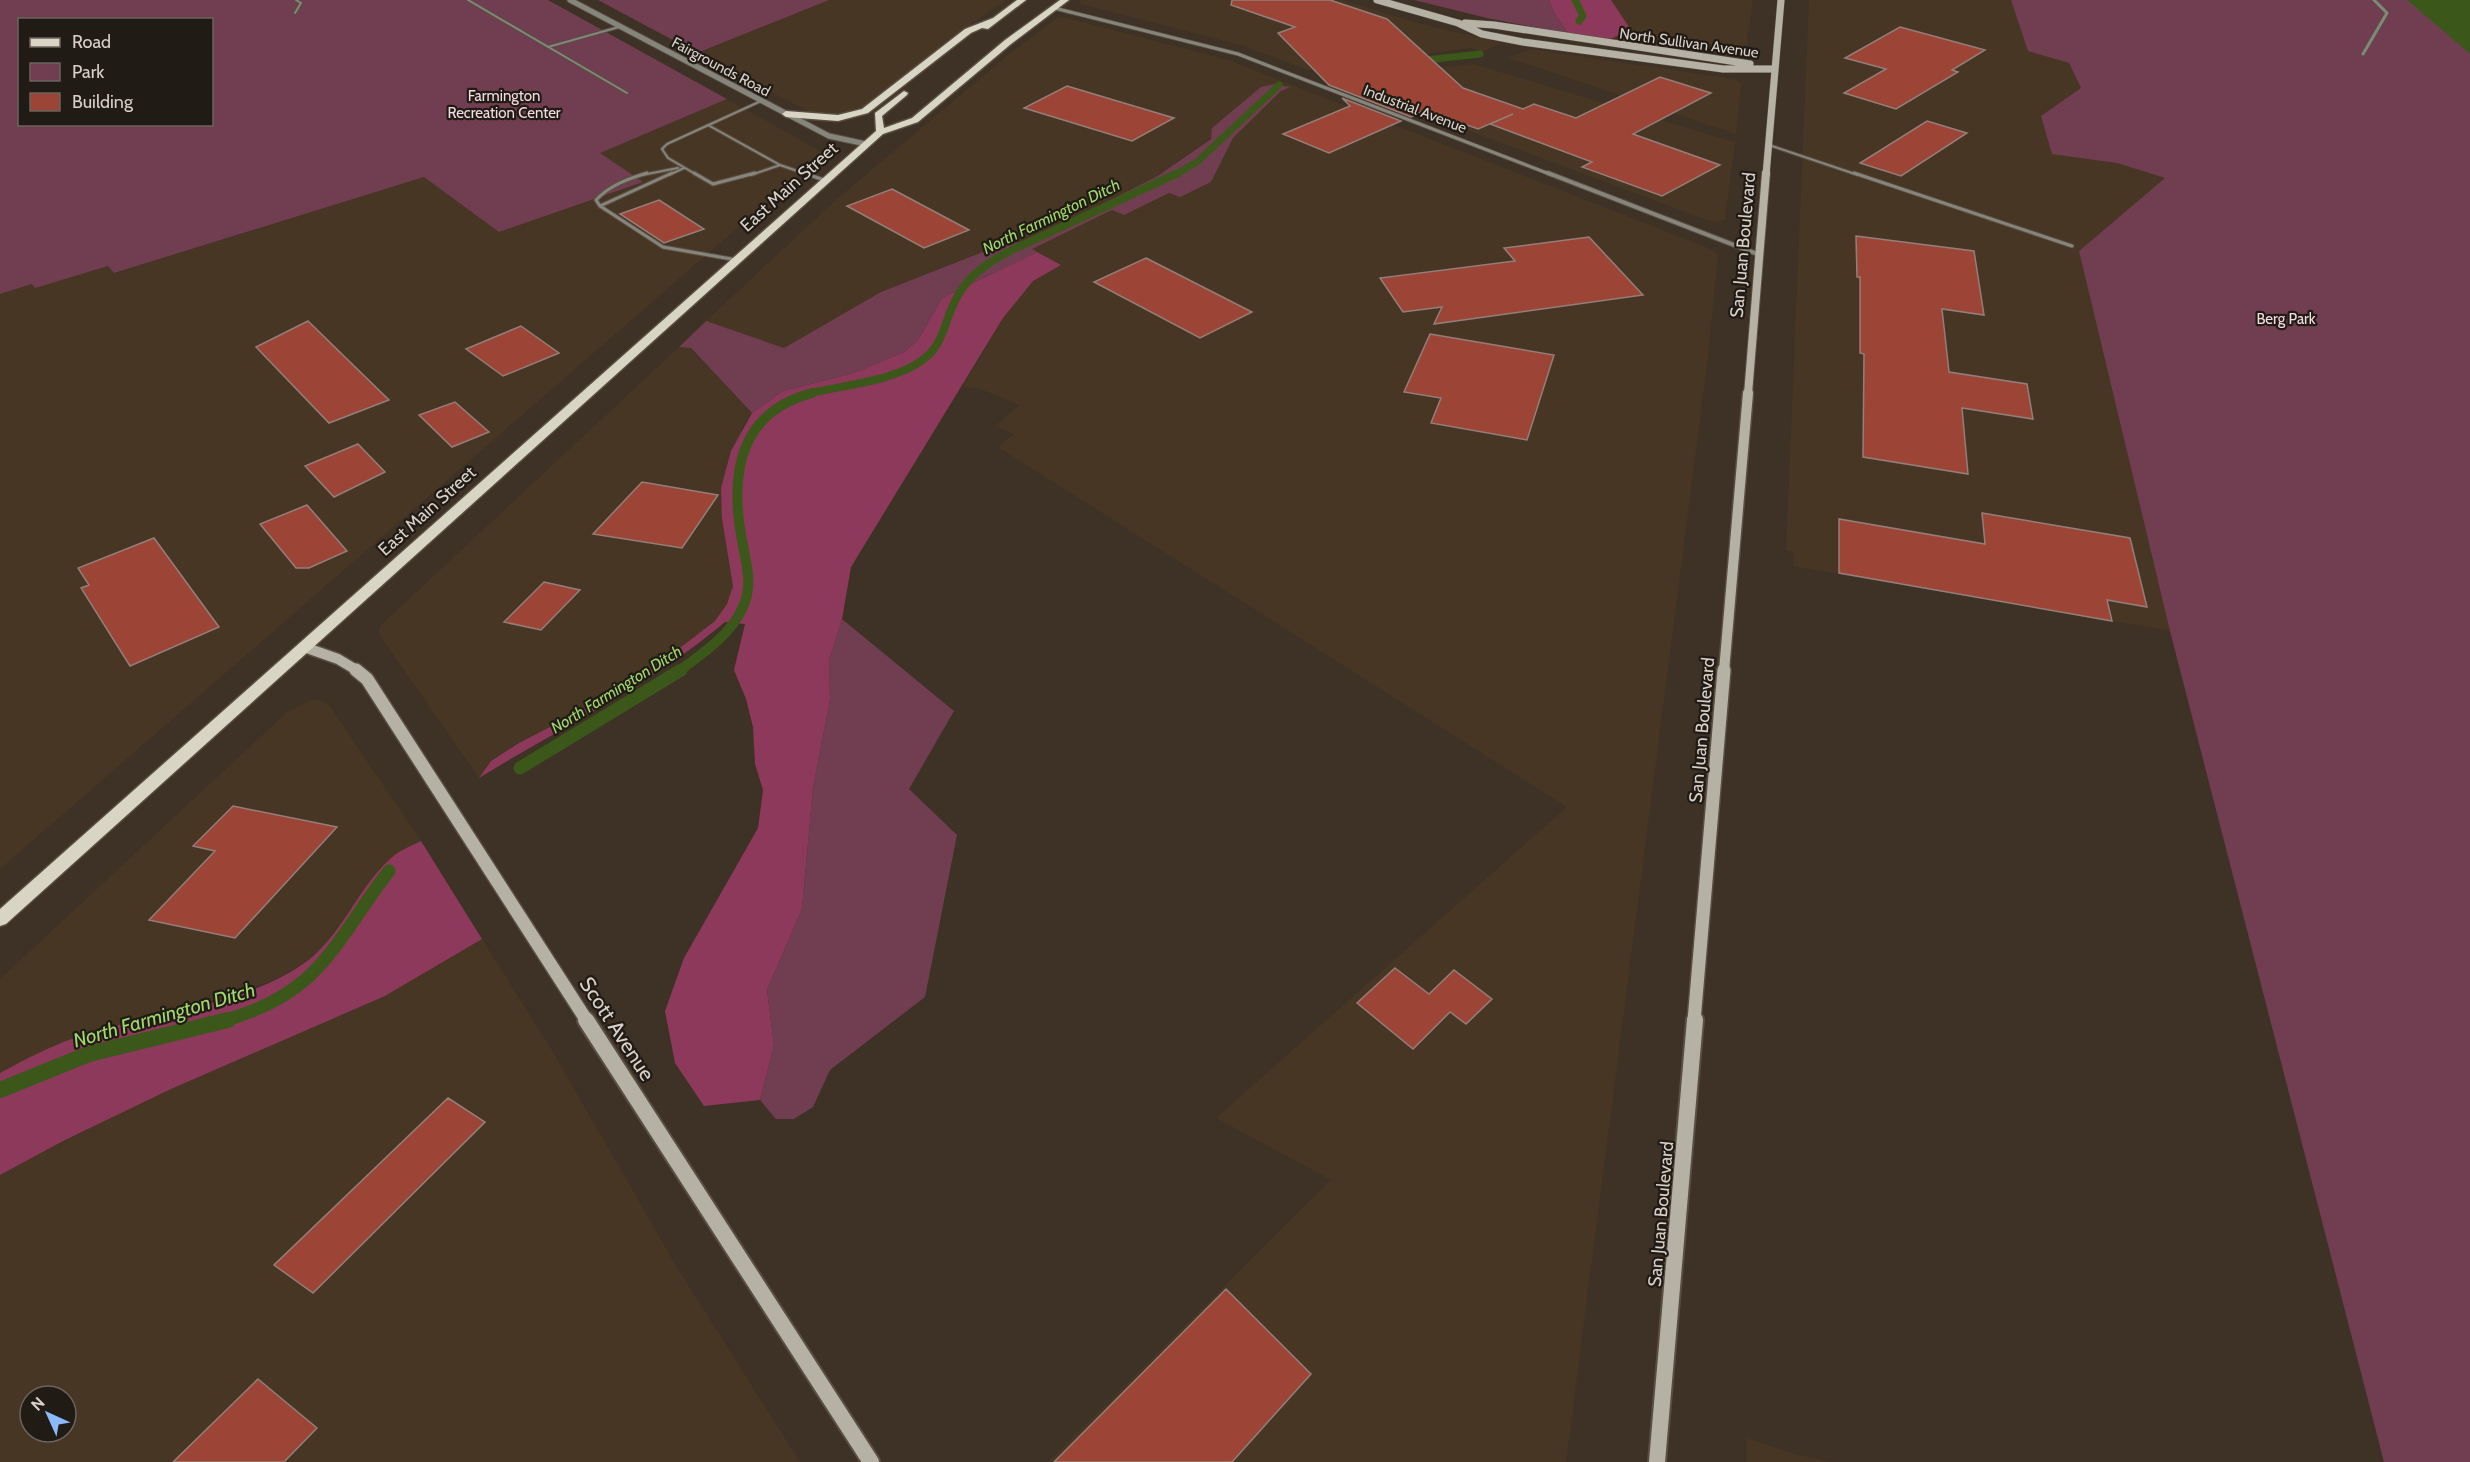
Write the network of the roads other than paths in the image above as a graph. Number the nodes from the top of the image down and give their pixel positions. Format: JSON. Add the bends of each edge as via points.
{"nodes":[{"id":1,"x":296,"y":0,"type":"edge"},
{"id":2,"x":468,"y":0,"type":"edge"},
{"id":3,"x":570,"y":0,"type":"edge"},
{"id":4,"x":1065,"y":0,"type":"edge"},
{"id":5,"x":1377,"y":0,"type":"edge"},
{"id":6,"x":1781,"y":0,"type":"edge"},
{"id":7,"x":2374,"y":0,"type":"edge"},
{"id":8,"x":1021,"y":3,"type":"edge"},
{"id":9,"x":1044,"y":7,"type":"dead end"},
{"id":10,"x":1054,"y":8,"type":"junction"},
{"id":11,"x":296,"y":13,"type":"dead end"},
{"id":12,"x":992,"y":20,"type":"junction"},
{"id":13,"x":1458,"y":23,"type":"junction"},
{"id":14,"x":619,"y":27,"type":"junction"},
{"id":15,"x":548,"y":47,"type":"junction"},
{"id":16,"x":2363,"y":54,"type":"dead end"},
{"id":17,"x":1775,"y":69,"type":"junction"},
{"id":18,"x":627,"y":93,"type":"dead end"},
{"id":19,"x":761,"y":101,"type":"junction"},
{"id":20,"x":786,"y":114,"type":"junction"},
{"id":21,"x":708,"y":125,"type":"junction"},
{"id":22,"x":880,"y":132,"type":"junction"},
{"id":23,"x":866,"y":144,"type":"junction"},
{"id":24,"x":1769,"y":145,"type":"junction"},
{"id":25,"x":780,"y":165,"type":"junction"},
{"id":26,"x":684,"y":168,"type":"junction"},
{"id":27,"x":824,"y":180,"type":"junction"},
{"id":28,"x":600,"y":206,"type":"junction"},
{"id":29,"x":2072,"y":246,"type":"dead end"},
{"id":30,"x":1760,"y":255,"type":"junction"},
{"id":31,"x":737,"y":260,"type":"junction"},
{"id":32,"x":304,"y":647,"type":"junction"},
{"id":33,"x":0,"y":919,"type":"edge"},
{"id":34,"x":871,"y":1462,"type":"edge"},
{"id":35,"x":1657,"y":1462,"type":"edge"}],
"edges":[{"from":1,"to":11,"type":"lane","via":[[301,3]]},
{"from":2,"to":15,"type":"lane"},
{"from":3,"to":14,"type":"street","name":"Fairgrounds Road"},
{"from":4,"to":10,"type":"main road","name":"East Main Street"},
{"from":5,"to":13,"type":"main road","name":"North Sullivan Avenue"},
{"from":6,"to":17,"type":"main road","name":"San Juan Boulevard"},
{"from":7,"to":16,"type":"street","via":[[2387,13]]},
{"from":8,"to":12,"type":"main road"},
{"from":9,"to":10,"type":"main road"},
{"from":10,"to":22,"type":"main road","name":"East Main Street","via":[[915,120]]},
{"from":10,"to":30,"type":"street","name":"Industrial Avenue","via":[[1238,54]]},
{"from":12,"to":20,"type":"main road","via":[[968,31],[865,111],[838,118]]},
{"from":12,"to":22,"type":"main road","via":[[878,115]]},
{"from":13,"to":17,"type":"main road","name":"North Sullivan Avenue","via":[[1723,58]]},
{"from":13,"to":17,"type":"main road","name":"North Sullivan Avenue","via":[[1482,34],[1586,52],[1723,69]]},
{"from":14,"to":15,"type":"lane"},
{"from":14,"to":19,"type":"street","name":"Fairgrounds Road"},
{"from":15,"to":18,"type":"lane"},
{"from":17,"to":24,"type":"main road","name":"San Juan Boulevard"},
{"from":19,"to":20,"type":"street","name":"Fairgrounds Road"},
{"from":19,"to":21,"type":"lane"},
{"from":20,"to":23,"type":"street","name":"Fairgrounds Road","via":[[840,140]]},
{"from":21,"to":25,"type":"lane"},
{"from":21,"to":26,"type":"lane","via":[[662,150]]},
{"from":22,"to":23,"type":"main road","name":"East Main Street"},
{"from":23,"to":27,"type":"main road","name":"East Main Street"},
{"from":24,"to":29,"type":"lane"},
{"from":24,"to":30,"type":"main road","name":"San Juan Boulevard"},
{"from":25,"to":26,"type":"lane","via":[[729,183],[713,184]]},
{"from":25,"to":27,"type":"lane"},
{"from":26,"to":28,"type":"lane"},
{"from":26,"to":28,"type":"lane","via":[[664,169],[617,185],[601,193],[596,200]]},
{"from":27,"to":31,"type":"main road","name":"East Main Street"},
{"from":28,"to":31,"type":"lane","via":[[663,247]]},
{"from":30,"to":35,"type":"main road","name":"San Juan Boulevard"},
{"from":31,"to":32,"type":"main road","name":"East Main Street"},
{"from":32,"to":33,"type":"main road","name":"East Main Street"},
{"from":32,"to":34,"type":"main road","name":"Scott Avenue","via":[[333,655],[352,665],[367,680]]}]}
